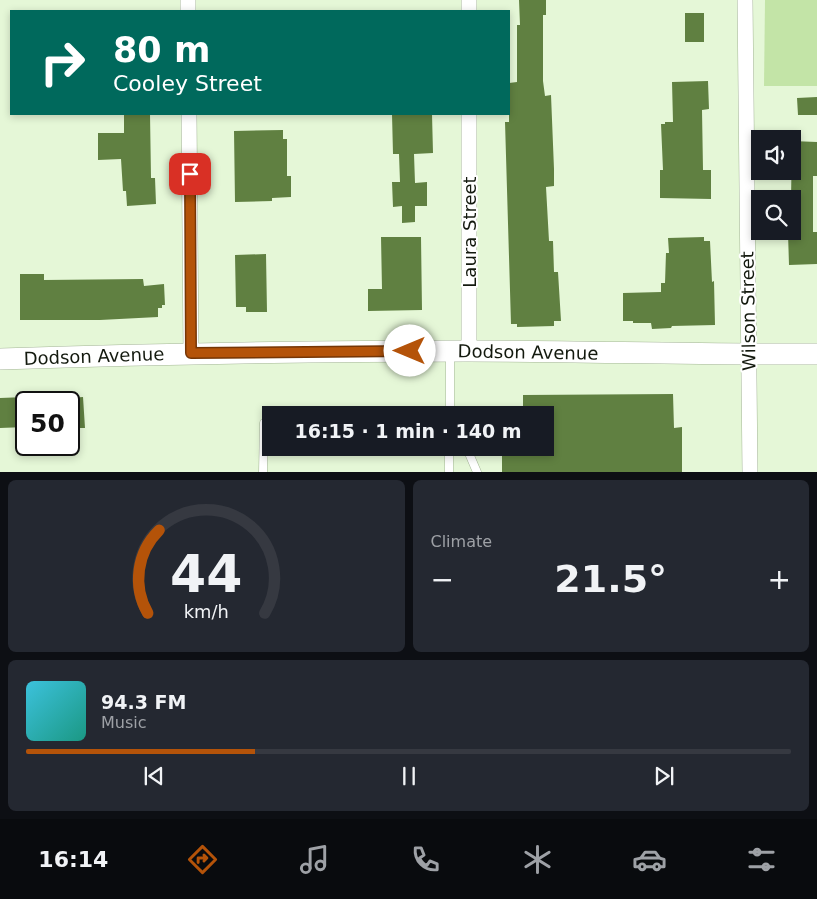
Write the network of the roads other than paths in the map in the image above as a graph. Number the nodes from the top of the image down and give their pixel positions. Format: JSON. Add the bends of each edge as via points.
{"nodes":[{"id":1,"x":745,"y":0,"type":"edge"},
{"id":2,"x":189,"y":115,"type":"edge"},
{"id":3,"x":469,"y":115,"type":"edge"},
{"id":4,"x":460,"y":351,"type":"junction"},
{"id":5,"x":191,"y":353,"type":"junction"},
{"id":6,"x":749,"y":354,"type":"junction"},
{"id":7,"x":817,"y":354,"type":"edge"},
{"id":8,"x":0,"y":359,"type":"edge"},
{"id":9,"x":451,"y":406,"type":"edge"},
{"id":10,"x":263,"y":456,"type":"edge"},
{"id":11,"x":449,"y":456,"type":"edge"},
{"id":12,"x":470,"y":456,"type":"edge"},
{"id":13,"x":263,"y":472,"type":"edge"},
{"id":14,"x":449,"y":472,"type":"edge"},
{"id":15,"x":477,"y":472,"type":"edge"},
{"id":16,"x":750,"y":472,"type":"edge"}],
"edges":[{"from":1,"to":6,"type":"street","name":"Wilson Street"},
{"from":2,"to":5,"type":"street"},
{"from":3,"to":4,"type":"street","name":"Laura Street"},
{"from":4,"to":5,"type":"main road","name":"Dodson Avenue"},
{"from":4,"to":6,"type":"main road","name":"Dodson Avenue"},
{"from":4,"to":9,"type":"lane"},
{"from":5,"to":8,"type":"main road","name":"Dodson Avenue"},
{"from":6,"to":7,"type":"main road","name":"Dodson Avenue"},
{"from":6,"to":16,"type":"street","name":"Wilson Street"},
{"from":10,"to":13,"type":"lane"},
{"from":11,"to":14,"type":"lane"},
{"from":12,"to":15,"type":"lane"}]}
